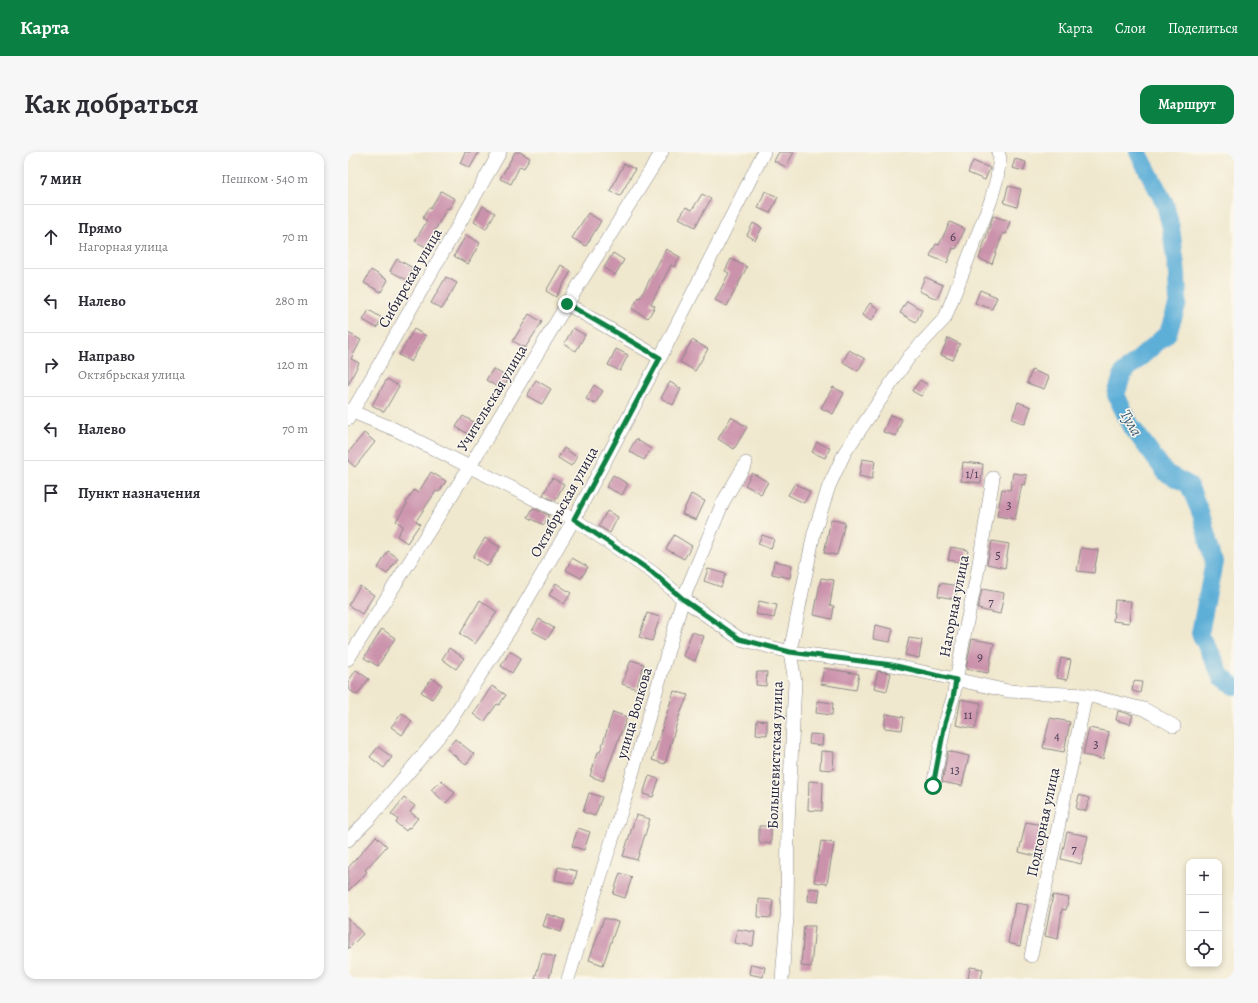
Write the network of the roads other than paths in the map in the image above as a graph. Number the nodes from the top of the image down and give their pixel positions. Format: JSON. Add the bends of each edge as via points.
{"nodes":[{"id":1,"x":500,"y":152,"type":"edge"},
{"id":2,"x":662,"y":152,"type":"edge"},
{"id":3,"x":764,"y":152,"type":"edge"},
{"id":4,"x":998,"y":152,"type":"edge"},
{"id":5,"x":567,"y":304,"type":"junction"},
{"id":6,"x":660,"y":358,"type":"junction"},
{"id":7,"x":349,"y":414,"type":"edge"},
{"id":8,"x":746,"y":463,"type":"dead end"},
{"id":9,"x":470,"y":466,"type":"junction"},
{"id":10,"x":993,"y":478,"type":"dead end"},
{"id":11,"x":574,"y":519,"type":"junction"},
{"id":12,"x":684,"y":600,"type":"junction"},
{"id":13,"x":790,"y":652,"type":"junction"},
{"id":14,"x":348,"y":659,"type":"edge"},
{"id":15,"x":956,"y":680,"type":"junction"},
{"id":16,"x":1086,"y":695,"type":"junction"},
{"id":17,"x":1174,"y":726,"type":"dead end"},
{"id":18,"x":933,"y":786,"type":"dead end"},
{"id":19,"x":348,"y":840,"type":"edge"},
{"id":20,"x":1030,"y":956,"type":"dead end"},
{"id":21,"x":568,"y":979,"type":"edge"},
{"id":22,"x":782,"y":979,"type":"edge"}],
"edges":[{"from":1,"to":7,"type":"street","name":"Сибирская улица"},
{"from":2,"to":5,"type":"street","name":"Учительская улица"},
{"from":3,"to":6,"type":"street","name":"Октябрьская улица"},
{"from":4,"to":13,"type":"street","name":"Большевистская улица","via":[[1000,158],[991,200],[945,318],[909,357],[845,452],[829,486],[814,533]]},
{"from":5,"to":6,"type":"street"},
{"from":5,"to":9,"type":"street","name":"Учительская улица"},
{"from":6,"to":11,"type":"street","name":"Октябрьская улица"},
{"from":7,"to":9,"type":"street","via":[[394,429]]},
{"from":8,"to":12,"type":"street","name":"улица Волкова","via":[[724,502]]},
{"from":9,"to":11,"type":"street"},
{"from":9,"to":14,"type":"street","name":"Учительская улица"},
{"from":10,"to":15,"type":"street","name":"Нагорная улица"},
{"from":11,"to":12,"type":"street","via":[[652,572]]},
{"from":11,"to":19,"type":"street","name":"Октябрьская улица","via":[[512,626],[444,729],[369,819]]},
{"from":12,"to":13,"type":"street","via":[[740,639]]},
{"from":12,"to":21,"type":"street","name":"улица Волкова"},
{"from":13,"to":15,"type":"street","via":[[892,665]]},
{"from":13,"to":22,"type":"street","name":"Большевистская улица","via":[[795,682],[788,823],[787,917]]},
{"from":15,"to":16,"type":"street","via":[[1008,691]]},
{"from":15,"to":18,"type":"street","name":"Нагорная улица"},
{"from":16,"to":17,"type":"street","via":[[1144,709]]},
{"from":16,"to":20,"type":"street","name":"Подгорная улица"}]}
